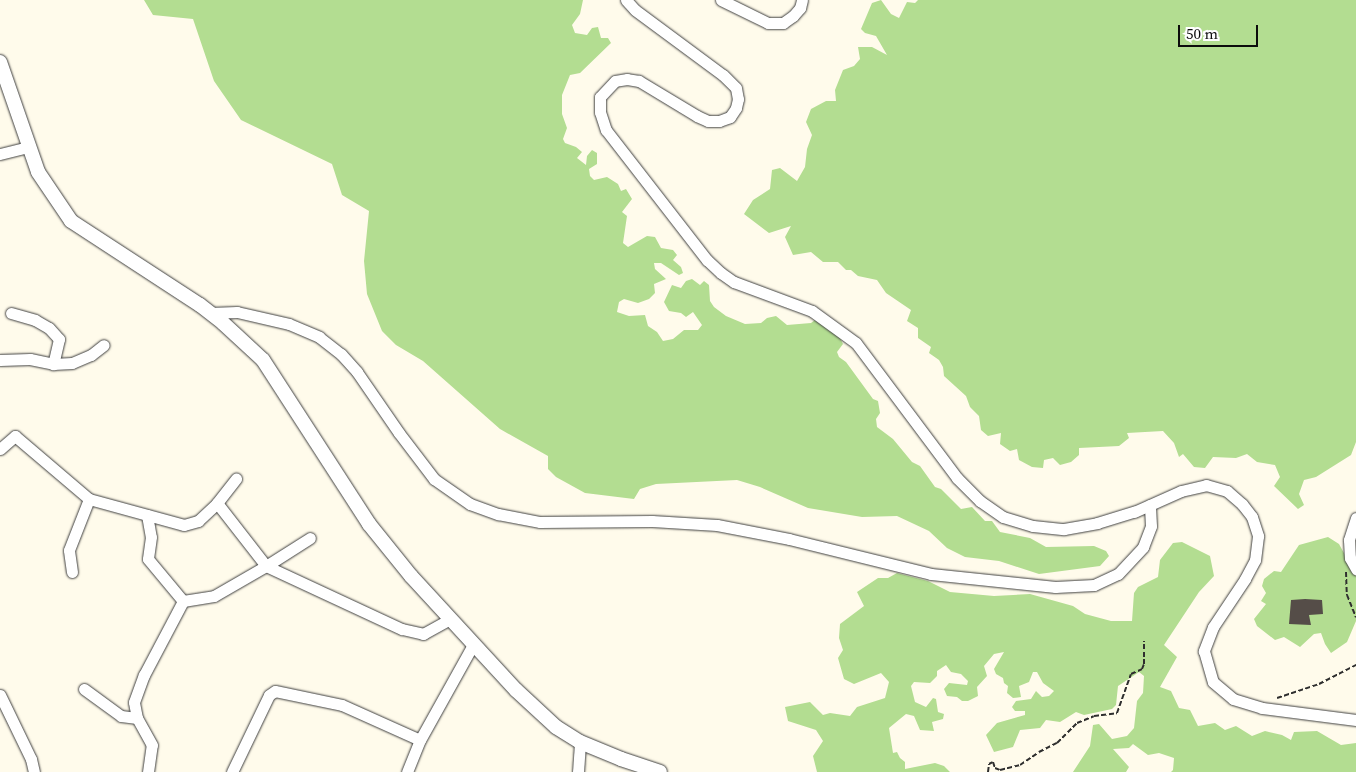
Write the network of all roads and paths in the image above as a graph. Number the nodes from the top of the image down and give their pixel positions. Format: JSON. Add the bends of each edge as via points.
{"nodes":[{"id":1,"x":626,"y":0,"type":"edge"},
{"id":2,"x":721,"y":0,"type":"edge"},
{"id":3,"x":802,"y":0,"type":"edge"},
{"id":4,"x":0,"y":62,"type":"edge"},
{"id":5,"x":28,"y":146,"type":"junction"},
{"id":6,"x":0,"y":154,"type":"edge"},
{"id":7,"x":210,"y":312,"type":"junction"},
{"id":8,"x":11,"y":313,"type":"dead end"},
{"id":9,"x":104,"y":345,"type":"dead end"},
{"id":10,"x":0,"y":360,"type":"edge"},
{"id":11,"x":53,"y":364,"type":"junction"},
{"id":12,"x":0,"y":449,"type":"edge"},
{"id":13,"x":236,"y":479,"type":"dead end"},
{"id":14,"x":88,"y":499,"type":"junction"},
{"id":15,"x":217,"y":503,"type":"junction"},
{"id":16,"x":1150,"y":505,"type":"junction"},
{"id":17,"x":147,"y":515,"type":"junction"},
{"id":18,"x":1356,"y":518,"type":"edge"},
{"id":19,"x":310,"y":538,"type":"dead end"},
{"id":20,"x":1354,"y":565,"type":"edge"},
{"id":21,"x":266,"y":566,"type":"junction"},
{"id":22,"x":72,"y":572,"type":"dead end"},
{"id":23,"x":183,"y":601,"type":"junction"},
{"id":24,"x":1356,"y":617,"type":"edge"},
{"id":25,"x":450,"y":619,"type":"junction"},
{"id":26,"x":1144,"y":641,"type":"dead end"},
{"id":27,"x":474,"y":644,"type":"junction"},
{"id":28,"x":1356,"y":664,"type":"edge"},
{"id":29,"x":84,"y":689,"type":"dead end"},
{"id":30,"x":0,"y":695,"type":"edge"},
{"id":31,"x":1260,"y":708,"type":"junction"},
{"id":32,"x":137,"y":718,"type":"junction"},
{"id":33,"x":1356,"y":720,"type":"edge"},
{"id":34,"x":420,"y":740,"type":"junction"},
{"id":35,"x":580,"y":742,"type":"junction"},
{"id":36,"x":34,"y":772,"type":"edge"},
{"id":37,"x":148,"y":772,"type":"edge"},
{"id":38,"x":232,"y":772,"type":"edge"},
{"id":39,"x":408,"y":772,"type":"edge"},
{"id":40,"x":578,"y":772,"type":"edge"},
{"id":41,"x":660,"y":772,"type":"edge"},
{"id":42,"x":988,"y":772,"type":"edge"}],
"edges":[{"from":1,"to":16,"type":"street","via":[[736,88],[736,108],[730,117],[719,121],[697,116],[639,81],[627,78],[615,81],[600,97],[600,112],[606,130],[707,260],[739,284],[812,311],[856,343],[957,478],[980,501],[1003,517],[1033,526],[1064,529],[1097,524]]},
{"from":2,"to":3,"type":"street","via":[[768,23],[783,23],[800,8]]},
{"from":4,"to":5,"type":"street"},
{"from":5,"to":6,"type":"street"},
{"from":5,"to":7,"type":"street","via":[[38,172],[71,221]]},
{"from":7,"to":16,"type":"street","via":[[237,312],[289,324],[319,337],[357,372],[434,479],[470,504],[498,514],[540,522],[717,525],[931,574],[1055,586],[1094,584],[1118,574],[1143,547],[1151,526]]},
{"from":7,"to":25,"type":"street","via":[[263,360],[369,524]]},
{"from":8,"to":11,"type":"street","via":[[50,328],[59,339]]},
{"from":9,"to":11,"type":"street","via":[[72,363]]},
{"from":10,"to":11,"type":"street","via":[[30,359]]},
{"from":12,"to":14,"type":"street","via":[[15,436]]},
{"from":13,"to":15,"type":"street"},
{"from":14,"to":17,"type":"street"},
{"from":14,"to":22,"type":"street","via":[[69,550]]},
{"from":15,"to":17,"type":"street","via":[[191,524]]},
{"from":15,"to":21,"type":"street"},
{"from":16,"to":31,"type":"street","via":[[1181,491],[1206,485],[1227,491],[1252,517],[1258,536],[1255,560],[1213,627],[1204,651],[1213,682],[1232,698]]},
{"from":17,"to":23,"type":"street","via":[[151,537],[148,559]]},
{"from":18,"to":20,"type":"street","via":[[1349,540]]},
{"from":19,"to":21,"type":"street"},
{"from":20,"to":24,"type":"path","via":[[1345,576],[1347,595]]},
{"from":21,"to":23,"type":"street","via":[[214,596]]},
{"from":21,"to":25,"type":"street","via":[[402,629],[423,634]]},
{"from":23,"to":32,"type":"street","via":[[137,692],[134,702]]},
{"from":25,"to":27,"type":"street"},
{"from":26,"to":42,"type":"path","via":[[1144,664],[1131,674],[1117,713],[1094,716],[1078,723],[1057,743],[1020,765],[1000,770],[993,762],[989,764]]},
{"from":27,"to":34,"type":"street"},
{"from":27,"to":35,"type":"street","via":[[556,727]]},
{"from":28,"to":31,"type":"path","via":[[1319,684],[1277,698]]},
{"from":29,"to":32,"type":"street","via":[[121,716]]},
{"from":30,"to":36,"type":"street","via":[[31,759]]},
{"from":31,"to":33,"type":"street"},
{"from":32,"to":37,"type":"street","via":[[152,745]]},
{"from":34,"to":38,"type":"street","via":[[342,705],[275,691],[269,695]]},
{"from":34,"to":39,"type":"street"},
{"from":35,"to":40,"type":"street"},
{"from":35,"to":41,"type":"street"}]}
